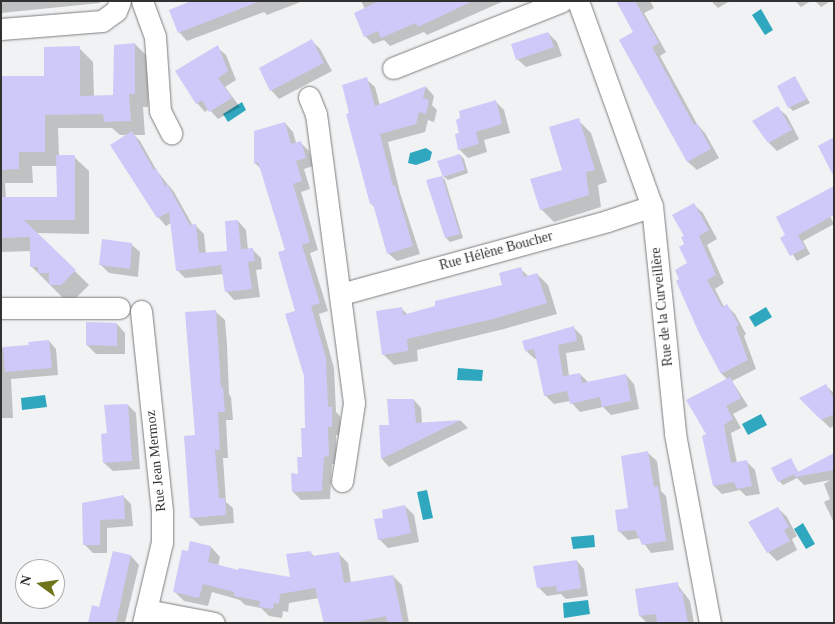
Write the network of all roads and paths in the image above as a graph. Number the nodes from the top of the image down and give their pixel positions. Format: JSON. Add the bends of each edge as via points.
{"nodes":[{"id":1,"x":120,"y":1,"type":"edge"},
{"id":2,"x":142,"y":1,"type":"edge"},
{"id":3,"x":562,"y":1,"type":"edge"},
{"id":4,"x":578,"y":1,"type":"edge"},
{"id":5,"x":1,"y":29,"type":"edge"},
{"id":6,"x":392,"y":68,"type":"dead end"},
{"id":7,"x":309,"y":97,"type":"dead end"},
{"id":8,"x":171,"y":133,"type":"dead end"},
{"id":9,"x":652,"y":206,"type":"junction"},
{"id":10,"x":341,"y":294,"type":"junction"},
{"id":11,"x":1,"y":308,"type":"edge"},
{"id":12,"x":119,"y":308,"type":"dead end"},
{"id":13,"x":141,"y":311,"type":"dead end"},
{"id":14,"x":342,"y":481,"type":"dead end"},
{"id":15,"x":144,"y":616,"type":"edge"},
{"id":16,"x":214,"y":623,"type":"edge"},
{"id":17,"x":710,"y":623,"type":"edge"}],
"edges":[{"from":1,"to":5,"type":"street","via":[[116,11],[102,21]]},
{"from":2,"to":8,"type":"street","via":[[155,36],[160,111]]},
{"from":3,"to":6,"type":"street"},
{"from":4,"to":9,"type":"street","name":"Rue de la Curveillère"},
{"from":7,"to":10,"type":"street","via":[[316,114]]},
{"from":9,"to":10,"type":"street","name":"Rue Hélène Boucher"},
{"from":9,"to":17,"type":"street","name":"Rue de la Curveillère","via":[[676,434]]},
{"from":10,"to":14,"type":"street","via":[[354,403]]},
{"from":11,"to":12,"type":"street"},
{"from":13,"to":15,"type":"street","name":"Rue Jean Mermoz","via":[[162,512],[162,542]]},
{"from":15,"to":16,"type":"street","name":"Rue Jean Mermoz"}]}
